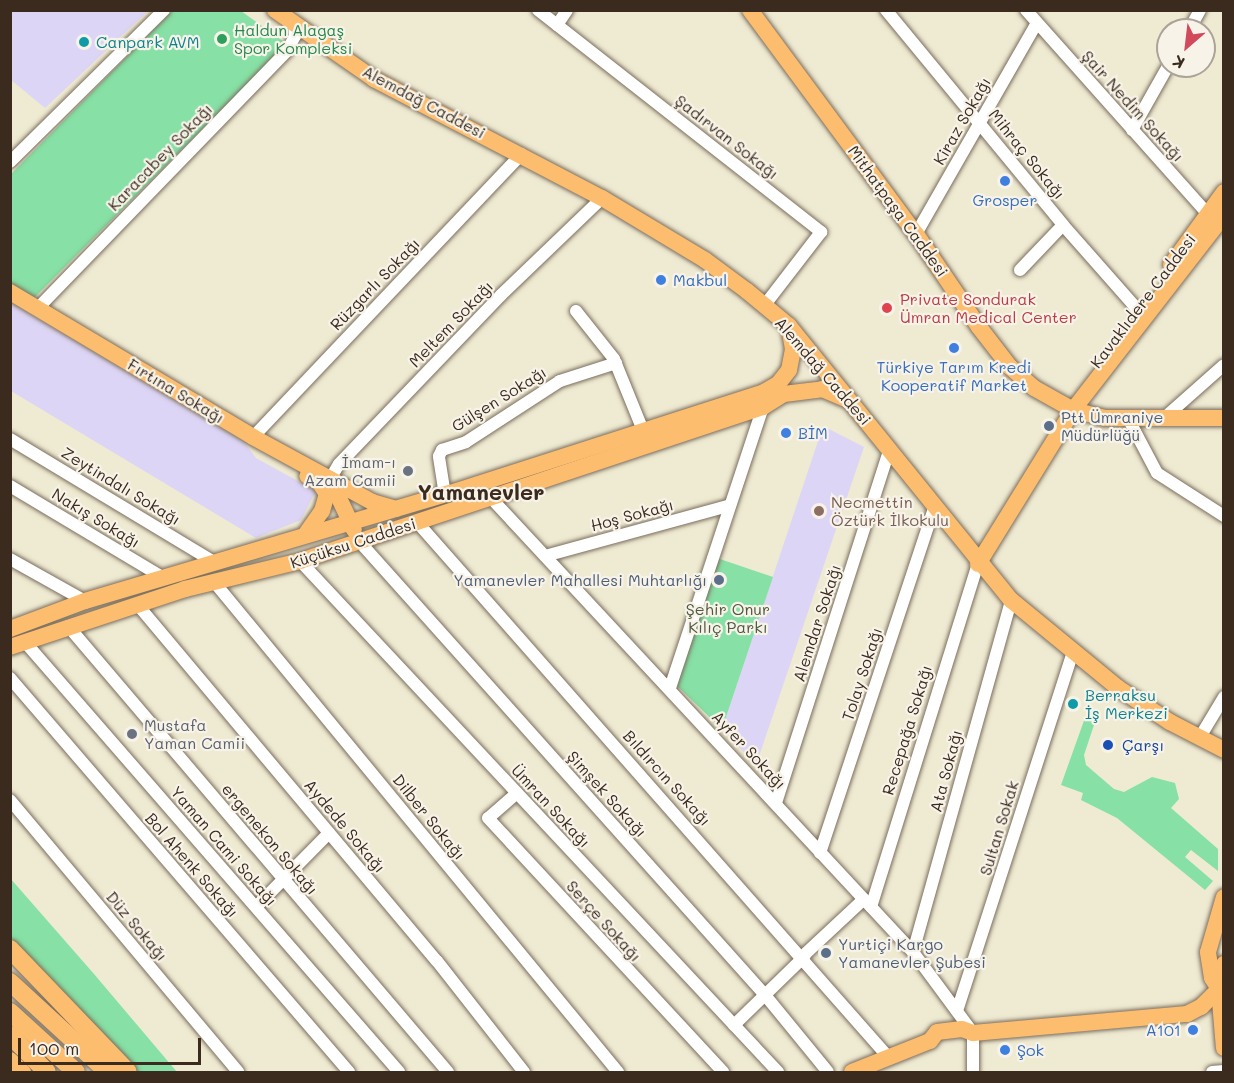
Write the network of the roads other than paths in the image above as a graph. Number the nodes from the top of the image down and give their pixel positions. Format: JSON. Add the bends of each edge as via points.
{"nodes":[{"id":1,"x":164,"y":10,"type":"edge"},
{"id":2,"x":538,"y":10,"type":"edge"},
{"id":3,"x":567,"y":10,"type":"edge"},
{"id":4,"x":750,"y":10,"type":"edge"},
{"id":5,"x":886,"y":10,"type":"edge"},
{"id":6,"x":1026,"y":10,"type":"edge"},
{"id":7,"x":286,"y":16,"type":"edge"},
{"id":8,"x":1037,"y":24,"type":"junction"},
{"id":9,"x":557,"y":26,"type":"junction"},
{"id":10,"x":1161,"y":78,"type":"edge"},
{"id":11,"x":980,"y":122,"type":"junction"},
{"id":12,"x":1132,"y":130,"type":"junction"},
{"id":13,"x":522,"y":154,"type":"junction"},
{"id":14,"x":10,"y":162,"type":"edge"},
{"id":15,"x":1224,"y":192,"type":"edge"},
{"id":16,"x":602,"y":198,"type":"junction"},
{"id":17,"x":1216,"y":218,"type":"edge"},
{"id":18,"x":1063,"y":225,"type":"junction"},
{"id":19,"x":916,"y":234,"type":"junction"},
{"id":20,"x":1020,"y":270,"type":"dead end"},
{"id":21,"x":10,"y":292,"type":"edge"},
{"id":22,"x":764,"y":306,"type":"junction"},
{"id":23,"x":37,"y":309,"type":"junction"},
{"id":24,"x":576,"y":311,"type":"dead end"},
{"id":25,"x":1141,"y":314,"type":"junction"},
{"id":26,"x":789,"y":326,"type":"junction"},
{"id":27,"x":616,"y":363,"type":"junction"},
{"id":28,"x":1224,"y":365,"type":"edge"},
{"id":29,"x":1056,"y":401,"type":"junction"},
{"id":30,"x":763,"y":407,"type":"junction"},
{"id":31,"x":858,"y":409,"type":"junction"},
{"id":32,"x":1073,"y":410,"type":"junction"},
{"id":33,"x":1224,"y":418,"type":"edge"},
{"id":34,"x":1163,"y":419,"type":"junction"},
{"id":35,"x":1129,"y":420,"type":"junction"},
{"id":36,"x":642,"y":428,"type":"junction"},
{"id":37,"x":253,"y":437,"type":"junction"},
{"id":38,"x":10,"y":439,"type":"edge"},
{"id":39,"x":889,"y":452,"type":"junction"},
{"id":40,"x":337,"y":483,"type":"junction"},
{"id":41,"x":10,"y":486,"type":"edge"},
{"id":42,"x":486,"y":490,"type":"junction"},
{"id":43,"x":445,"y":495,"type":"junction"},
{"id":44,"x":728,"y":506,"type":"junction"},
{"id":45,"x":935,"y":506,"type":"junction"},
{"id":46,"x":397,"y":509,"type":"junction"},
{"id":47,"x":1224,"y":516,"type":"edge"},
{"id":48,"x":351,"y":522,"type":"junction"},
{"id":49,"x":417,"y":522,"type":"junction"},
{"id":50,"x":378,"y":534,"type":"junction"},
{"id":51,"x":305,"y":535,"type":"junction"},
{"id":52,"x":358,"y":540,"type":"junction"},
{"id":53,"x":324,"y":553,"type":"junction"},
{"id":54,"x":545,"y":556,"type":"junction"},
{"id":55,"x":10,"y":559,"type":"edge"},
{"id":56,"x":300,"y":561,"type":"junction"},
{"id":57,"x":214,"y":562,"type":"junction"},
{"id":58,"x":978,"y":564,"type":"junction"},
{"id":59,"x":164,"y":578,"type":"junction"},
{"id":60,"x":215,"y":583,"type":"junction"},
{"id":61,"x":1011,"y":600,"type":"junction"},
{"id":62,"x":85,"y":601,"type":"junction"},
{"id":63,"x":137,"y":604,"type":"junction"},
{"id":64,"x":68,"y":626,"type":"junction"},
{"id":65,"x":13,"y":628,"type":"edge"},
{"id":66,"x":18,"y":644,"type":"edge"},
{"id":67,"x":1072,"y":654,"type":"junction"},
{"id":68,"x":10,"y":678,"type":"edge"},
{"id":69,"x":670,"y":688,"type":"junction"},
{"id":70,"x":1224,"y":697,"type":"edge"},
{"id":71,"x":1200,"y":737,"type":"junction"},
{"id":72,"x":1222,"y":748,"type":"edge"},
{"id":73,"x":517,"y":793,"type":"junction"},
{"id":74,"x":10,"y":800,"type":"edge"},
{"id":75,"x":776,"y":803,"type":"junction"},
{"id":76,"x":329,"y":833,"type":"junction"},
{"id":77,"x":820,"y":853,"type":"junction"},
{"id":78,"x":282,"y":877,"type":"junction"},
{"id":79,"x":1224,"y":897,"type":"edge"},
{"id":80,"x":868,"y":903,"type":"junction"},
{"id":81,"x":256,"y":907,"type":"junction"},
{"id":82,"x":10,"y":949,"type":"edge"},
{"id":83,"x":913,"y":952,"type":"junction"},
{"id":84,"x":803,"y":957,"type":"junction"},
{"id":85,"x":1224,"y":964,"type":"edge"},
{"id":86,"x":10,"y":982,"type":"edge"},
{"id":87,"x":1220,"y":989,"type":"junction"},
{"id":88,"x":765,"y":995,"type":"junction"},
{"id":89,"x":1222,"y":1009,"type":"edge"},
{"id":90,"x":957,"y":1011,"type":"junction"},
{"id":91,"x":10,"y":1012,"type":"edge"},
{"id":92,"x":734,"y":1025,"type":"junction"},
{"id":93,"x":973,"y":1033,"type":"junction"},
{"id":94,"x":10,"y":1035,"type":"edge"},
{"id":95,"x":1224,"y":1048,"type":"edge"},
{"id":96,"x":889,"y":1058,"type":"junction"},
{"id":97,"x":10,"y":1060,"type":"edge"},
{"id":98,"x":1224,"y":1071,"type":"edge"},
{"id":99,"x":22,"y":1072,"type":"edge"},
{"id":100,"x":47,"y":1072,"type":"edge"},
{"id":101,"x":76,"y":1072,"type":"edge"},
{"id":102,"x":108,"y":1072,"type":"edge"},
{"id":103,"x":128,"y":1072,"type":"edge"},
{"id":104,"x":238,"y":1072,"type":"edge"},
{"id":105,"x":349,"y":1072,"type":"edge"},
{"id":106,"x":399,"y":1072,"type":"edge"},
{"id":107,"x":448,"y":1072,"type":"edge"},
{"id":108,"x":524,"y":1072,"type":"edge"},
{"id":109,"x":618,"y":1072,"type":"edge"},
{"id":110,"x":723,"y":1072,"type":"edge"},
{"id":111,"x":778,"y":1072,"type":"edge"},
{"id":112,"x":828,"y":1072,"type":"edge"},
{"id":113,"x":853,"y":1072,"type":"edge"},
{"id":114,"x":973,"y":1072,"type":"edge"},
{"id":115,"x":1212,"y":1072,"type":"edge"}],
"edges":[{"from":1,"to":14,"type":"street"},
{"from":2,"to":9,"type":"street","name":"Şadırvan Sokağı"},
{"from":3,"to":9,"type":"street"},
{"from":4,"to":19,"type":"main road","name":"Mithatpaşa Caddesi"},
{"from":5,"to":11,"type":"street","name":"Mihraç Sokağı"},
{"from":6,"to":8,"type":"street","name":"Şair Nedim Sokağı"},
{"from":7,"to":13,"type":"main road","name":"Alemdağ Caddesi","via":[[374,79]]},
{"from":7,"to":23,"type":"street","name":"Karacabey Sokağı","via":[[296,36],[287,51]]},
{"from":8,"to":11,"type":"street","name":"Kiraz Sokağı"},
{"from":8,"to":12,"type":"street","name":"Şair Nedim Sokağı"},
{"from":9,"to":22,"type":"street","name":"Şadırvan Sokağı","via":[[821,232]]},
{"from":10,"to":12,"type":"street"},
{"from":11,"to":18,"type":"street","name":"Mihraç Sokağı"},
{"from":11,"to":19,"type":"street","name":"Kiraz Sokağı"},
{"from":12,"to":17,"type":"street","name":"Şair Nedim Sokağı"},
{"from":13,"to":16,"type":"main road","name":"Alemdağ Caddesi"},
{"from":13,"to":37,"type":"street","name":"Rüzgarlı Sokağı"},
{"from":15,"to":17,"type":"main road","name":"Kavaklıdere Caddesi"},
{"from":16,"to":22,"type":"main road","name":"Alemdağ Caddesi","via":[[705,260]]},
{"from":16,"to":40,"type":"street","name":"Meltem Sokağı","via":[[501,295],[339,464]]},
{"from":17,"to":25,"type":"main road","name":"Kavaklıdere Caddesi"},
{"from":18,"to":20,"type":"street"},
{"from":18,"to":25,"type":"street","name":"Mihraç Sokağı"},
{"from":19,"to":29,"type":"main road","name":"Mithatpaşa Caddesi","via":[[1010,367]]},
{"from":21,"to":23,"type":"main road","name":"Fırtına Sokağı"},
{"from":22,"to":26,"type":"main road","name":"Alemdağ Caddesi"},
{"from":23,"to":37,"type":"main road","name":"Fırtına Sokağı"},
{"from":24,"to":27,"type":"street"},
{"from":25,"to":29,"type":"main road","name":"Kavaklıdere Caddesi","via":[[1072,396]]},
{"from":25,"to":32,"type":"main road","name":"Kavaklıdere Caddesi"},
{"from":26,"to":31,"type":"main road","name":"Alemdağ Caddesi"},
{"from":26,"to":36,"type":"main road","name":"Küçüksu Caddesi","via":[[793,349],[789,370],[778,384],[764,392]]},
{"from":27,"to":36,"type":"street"},
{"from":27,"to":43,"type":"street","name":"Gülşen Sokağı","via":[[560,381],[466,442],[442,450],[439,456]]},
{"from":28,"to":34,"type":"street"},
{"from":29,"to":32,"type":"main road","name":"Mithatpaşa Caddesi"},
{"from":30,"to":31,"type":"main road","name":"Küçüksu Caddesi","via":[[784,394],[822,389],[841,394]]},
{"from":30,"to":42,"type":"main road","name":"Küçüksu Caddesi"},
{"from":30,"to":44,"type":"street"},
{"from":31,"to":39,"type":"main road","name":"Alemdağ Caddesi"},
{"from":32,"to":35,"type":"main road","name":"Mithatpaşa Caddesi"},
{"from":32,"to":58,"type":"main road","name":"Kavaklıdere Caddesi"},
{"from":33,"to":34,"type":"main road","name":"Mithatpaşa Caddesi"},
{"from":34,"to":35,"type":"main road","name":"Mithatpaşa Caddesi"},
{"from":35,"to":47,"type":"street","via":[[1156,473]]},
{"from":36,"to":42,"type":"main road","name":"Küçüksu Caddesi"},
{"from":37,"to":40,"type":"main road","name":"Fırtına Sokağı"},
{"from":37,"to":51,"type":"main road","via":[[274,456],[324,488],[326,503]]},
{"from":38,"to":57,"type":"street","name":"Zeytindalı Sokağı"},
{"from":39,"to":45,"type":"main road","name":"Alemdağ Caddesi"},
{"from":39,"to":75,"type":"street","name":"Alemdar Sokağı"},
{"from":40,"to":46,"type":"main road","name":"Fırtına Sokağı","via":[[372,502]]},
{"from":40,"to":48,"type":"main road"},
{"from":41,"to":59,"type":"street","name":"Nakış Sokağı"},
{"from":42,"to":43,"type":"main road","name":"Küçüksu Caddesi"},
{"from":42,"to":49,"type":"main road","name":"Küçüksu Caddesi"},
{"from":42,"to":54,"type":"street","name":"Ayfer Sokağı"},
{"from":43,"to":46,"type":"main road","name":"Küçüksu Caddesi"},
{"from":44,"to":54,"type":"street","name":"Hoş Sokağı"},
{"from":44,"to":69,"type":"street"},
{"from":45,"to":58,"type":"main road","name":"Alemdağ Caddesi"},
{"from":45,"to":77,"type":"street","name":"Tolay Sokağı"},
{"from":46,"to":48,"type":"main road","name":"Küçüksu Caddesi"},
{"from":48,"to":50,"type":"main road"},
{"from":48,"to":51,"type":"main road","name":"Küçüksu Caddesi"},
{"from":48,"to":52,"type":"main road"},
{"from":48,"to":53,"type":"main road"},
{"from":49,"to":50,"type":"main road","name":"Küçüksu Caddesi"},
{"from":49,"to":84,"type":"street","name":"Bıldırcın Sokağı"},
{"from":50,"to":52,"type":"main road","name":"Küçüksu Caddesi"},
{"from":51,"to":57,"type":"main road","name":"Küçüksu Caddesi"},
{"from":52,"to":53,"type":"main road","name":"Küçüksu Caddesi"},
{"from":52,"to":88,"type":"street","name":"Şimşek Sokağı"},
{"from":53,"to":56,"type":"main road","name":"Küçüksu Caddesi"},
{"from":54,"to":69,"type":"street","name":"Ayfer Sokağı"},
{"from":55,"to":62,"type":"street"},
{"from":56,"to":60,"type":"main road","name":"Küçüksu Caddesi"},
{"from":56,"to":73,"type":"street","name":"Ümran Sokağı"},
{"from":57,"to":59,"type":"main road","name":"Küçüksu Caddesi"},
{"from":58,"to":61,"type":"main road","name":"Alemdağ Caddesi"},
{"from":58,"to":80,"type":"street","name":"Recepağa Sokağı"},
{"from":59,"to":62,"type":"main road","name":"Küçüksu Caddesi"},
{"from":60,"to":63,"type":"main road","name":"Küçüksu Caddesi"},
{"from":60,"to":109,"type":"street","name":"Dilber Sokağı"},
{"from":61,"to":67,"type":"main road","name":"Alemdağ Caddesi"},
{"from":61,"to":83,"type":"street","name":"Ata Sokağı"},
{"from":62,"to":65,"type":"main road","name":"Küçüksu Caddesi"},
{"from":63,"to":64,"type":"main road","name":"Küçüksu Caddesi"},
{"from":63,"to":76,"type":"street","name":"Aydede Sokağı"},
{"from":64,"to":66,"type":"main road","name":"Küçüksu Caddesi"},
{"from":64,"to":78,"type":"street","name":"ergenekon Sokağı"},
{"from":65,"to":66,"type":"main road"},
{"from":66,"to":81,"type":"street","name":"Yaman Cami Sokağı"},
{"from":67,"to":71,"type":"main road","name":"Alemdağ Caddesi","via":[[1142,704]]},
{"from":67,"to":90,"type":"street","name":"Sultan Sokak"},
{"from":68,"to":105,"type":"street","name":"Bol Ahenk Sokağı"},
{"from":69,"to":75,"type":"street","name":"Ayfer Sokağı"},
{"from":70,"to":71,"type":"street"},
{"from":71,"to":72,"type":"main road","name":"Alemdağ Caddesi"},
{"from":73,"to":92,"type":"street","name":"Ümran Sokağı"},
{"from":73,"to":110,"type":"street","name":"Serçe Sokağı","via":[[488,818]]},
{"from":74,"to":104,"type":"street","name":"Düz Sokağı"},
{"from":75,"to":77,"type":"street","name":"Ayfer Sokağı"},
{"from":76,"to":78,"type":"street"},
{"from":76,"to":108,"type":"street","name":"Aydede Sokağı"},
{"from":77,"to":80,"type":"street","name":"Ayfer Sokağı"},
{"from":78,"to":81,"type":"street"},
{"from":78,"to":107,"type":"street","name":"ergenekon Sokağı"},
{"from":79,"to":87,"type":"main road","via":[[1208,952],[1210,972]]},
{"from":80,"to":83,"type":"street","name":"Ayfer Sokağı"},
{"from":80,"to":84,"type":"street"},
{"from":81,"to":106,"type":"street","name":"Yaman Cami Sokağı"},
{"from":82,"to":103,"type":"highway"},
{"from":83,"to":90,"type":"street","name":"Ayfer Sokağı"},
{"from":84,"to":88,"type":"street"},
{"from":84,"to":96,"type":"street","name":"Bıldırcın Sokağı"},
{"from":85,"to":87,"type":"main road"},
{"from":86,"to":102,"type":"highway"},
{"from":87,"to":89,"type":"main road"},
{"from":87,"to":93,"type":"main road","via":[[1187,1014]]},
{"from":88,"to":92,"type":"street"},
{"from":88,"to":112,"type":"street","name":"Şimşek Sokağı"},
{"from":89,"to":95,"type":"main road"},
{"from":90,"to":93,"type":"street","name":"Ayfer Sokağı"},
{"from":91,"to":101,"type":"highway"},
{"from":92,"to":111,"type":"street","name":"Ümran Sokağı"},
{"from":93,"to":96,"type":"main road","via":[[963,1040],[930,1041]]},
{"from":93,"to":114,"type":"street"},
{"from":94,"to":100,"type":"highway"},
{"from":96,"to":113,"type":"main road"},
{"from":97,"to":99,"type":"main road"},
{"from":98,"to":115,"type":"street"}]}
